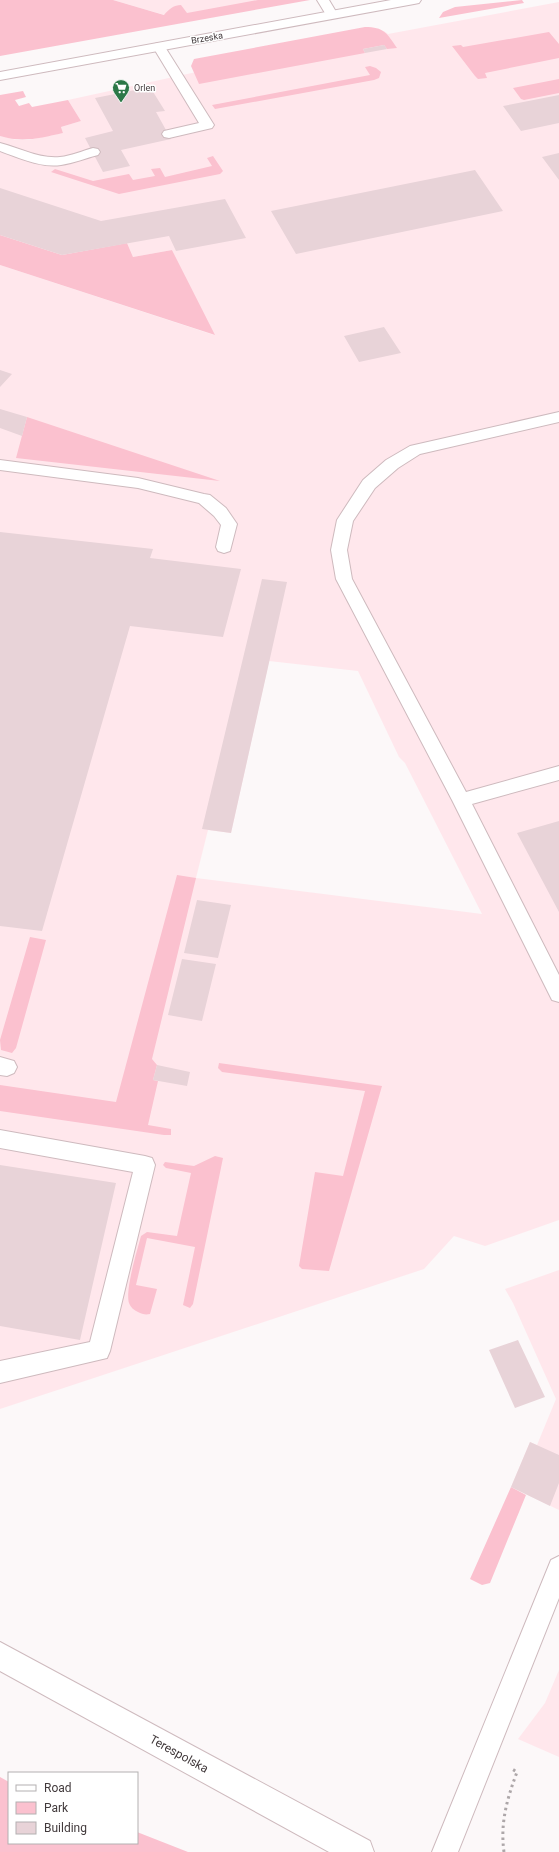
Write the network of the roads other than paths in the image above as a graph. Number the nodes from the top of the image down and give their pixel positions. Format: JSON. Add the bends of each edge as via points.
{"nodes":[{"id":1,"x":323,"y":0,"type":"edge"},
{"id":2,"x":414,"y":0,"type":"edge"},
{"id":3,"x":332,"y":15,"type":"junction"},
{"id":4,"x":158,"y":47,"type":"junction"},
{"id":5,"x":0,"y":76,"type":"edge"},
{"id":6,"x":169,"y":134,"type":"dead end"},
{"id":7,"x":0,"y":147,"type":"edge"},
{"id":8,"x":93,"y":152,"type":"dead end"},
{"id":9,"x":559,"y":417,"type":"edge"},
{"id":10,"x":0,"y":465,"type":"edge"},
{"id":11,"x":224,"y":547,"type":"dead end"},
{"id":12,"x":559,"y":773,"type":"edge"},
{"id":13,"x":461,"y":800,"type":"junction"},
{"id":14,"x":559,"y":994,"type":"edge"},
{"id":15,"x":0,"y":1139,"type":"edge"},
{"id":16,"x":0,"y":1372,"type":"edge"},
{"id":17,"x":559,"y":1568,"type":"edge"},
{"id":18,"x":0,"y":1656,"type":"edge"},
{"id":19,"x":359,"y":1852,"type":"edge"},
{"id":20,"x":445,"y":1852,"type":"edge"}],
"edges":[{"from":1,"to":3,"type":"lane"},
{"from":2,"to":3,"type":"main road","name":"Brzeska"},
{"from":3,"to":4,"type":"main road","name":"Brzeska"},
{"from":4,"to":5,"type":"main road","name":"Brzeska"},
{"from":4,"to":6,"type":"lane","via":[[169,60],[207,125]]},
{"from":7,"to":8,"type":"lane","via":[[52,161]]},
{"from":9,"to":13,"type":"lane","via":[[414,450],[392,464],[369,484],[345,520],[339,550],[344,578]]},
{"from":10,"to":11,"type":"lane","via":[[138,483],[204,499],[220,512],[229,524]]},
{"from":12,"to":13,"type":"lane"},
{"from":13,"to":14,"type":"lane"},
{"from":15,"to":16,"type":"lane","via":[[145,1165],[100,1351]]},
{"from":17,"to":20,"type":"lane"},
{"from":18,"to":19,"type":"main road","name":"Terespolska"}]}
